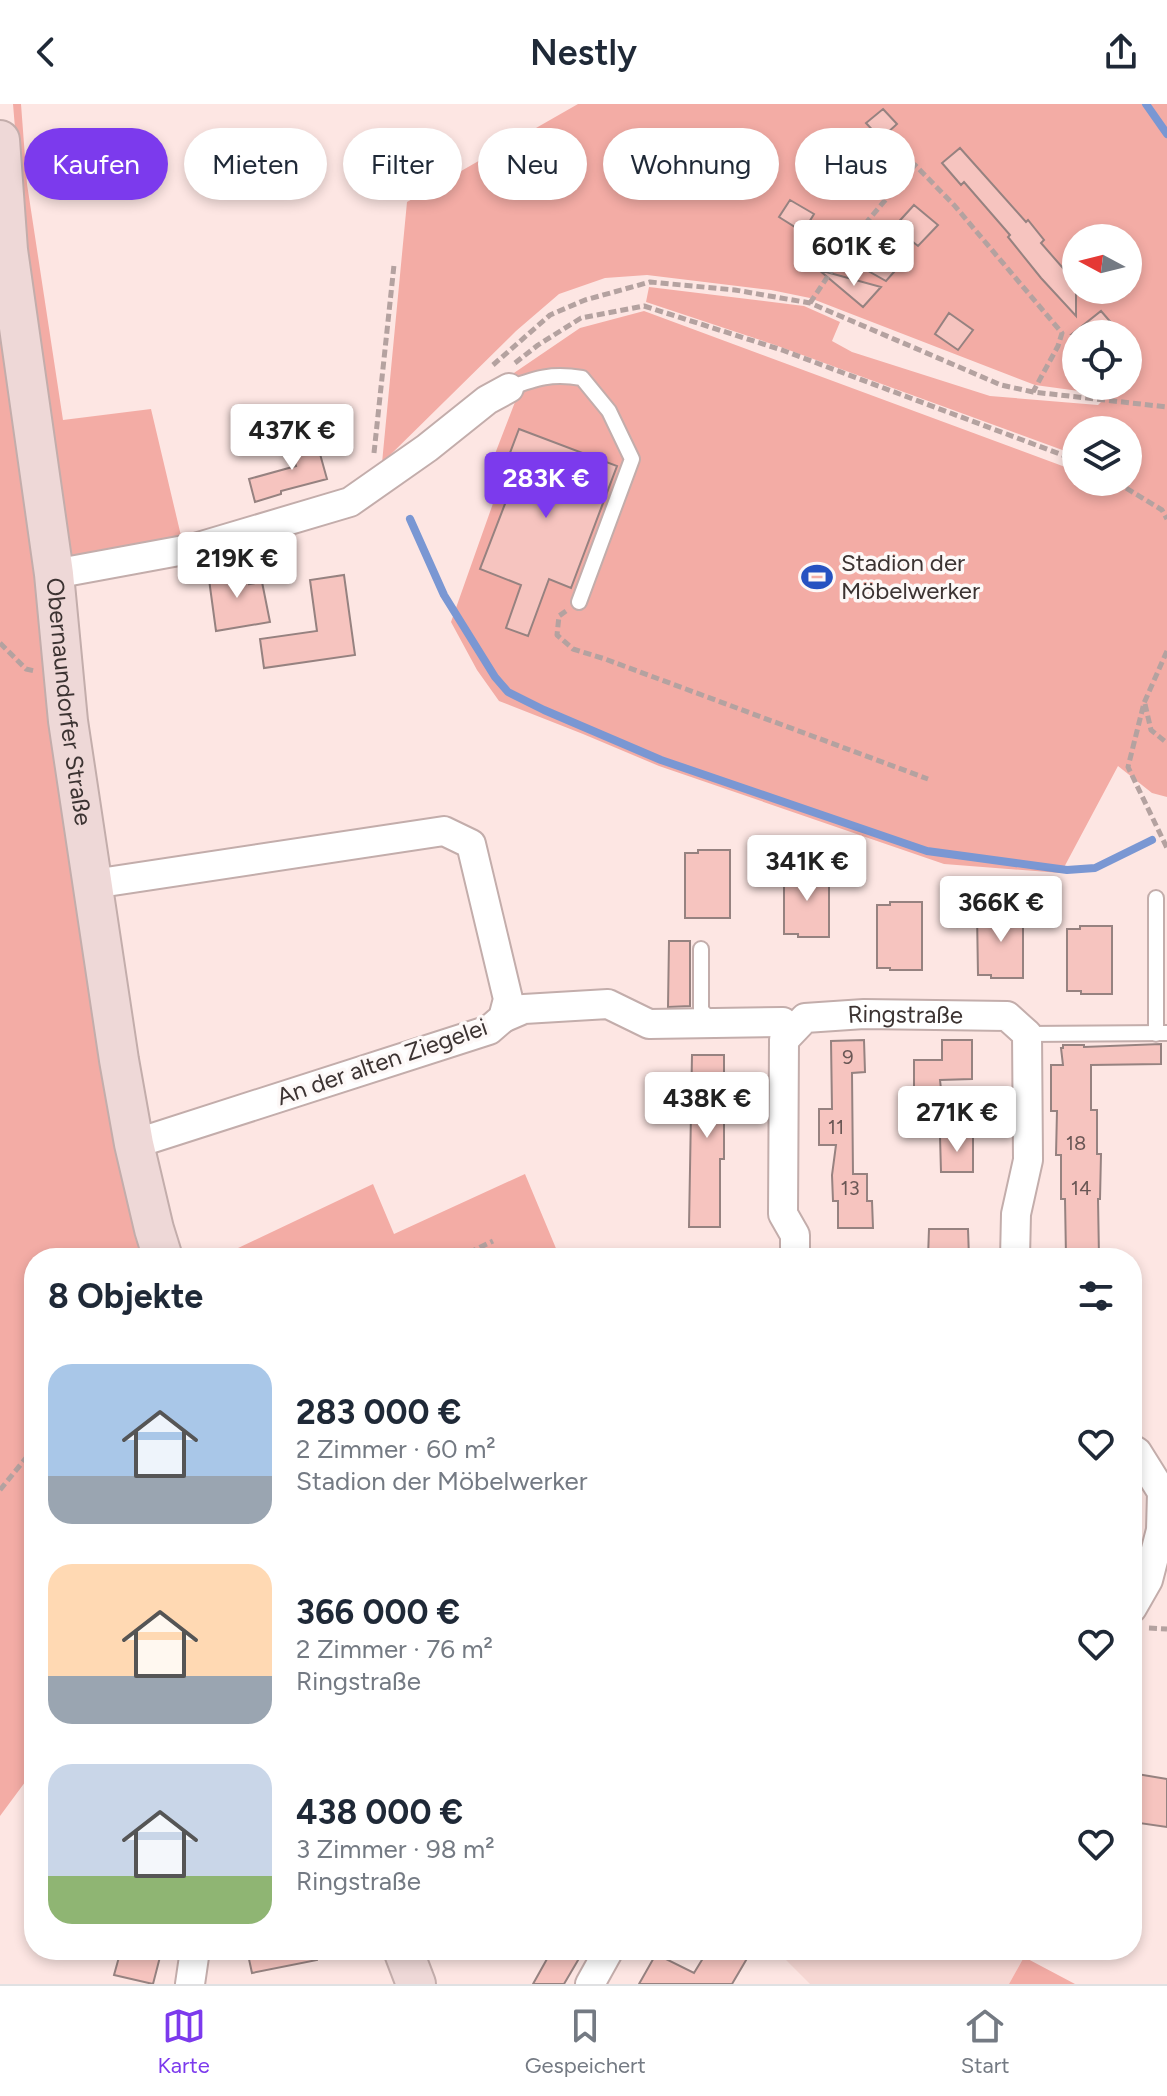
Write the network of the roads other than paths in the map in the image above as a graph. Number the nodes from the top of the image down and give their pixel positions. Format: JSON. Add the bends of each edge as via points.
{"nodes":[{"id":1,"x":0,"y":140,"type":"edge"},
{"id":2,"x":498,"y":394,"type":"joint"},
{"id":3,"x":54,"y":574,"type":"junction"},
{"id":4,"x":579,"y":602,"type":"road end"},
{"id":5,"x":93,"y":884,"type":"junction"},
{"id":6,"x":1156,"y":898,"type":"dead end"},
{"id":7,"x":701,"y":949,"type":"dead end"},
{"id":8,"x":503,"y":1018,"type":"junction"},
{"id":9,"x":788,"y":1026,"type":"junction"},
{"id":10,"x":1027,"y":1034,"type":"junction"},
{"id":11,"x":1161,"y":1034,"type":"edge"},
{"id":12,"x":134,"y":1144,"type":"junction"},
{"id":13,"x":160,"y":1248,"type":"edge"},
{"id":14,"x":795,"y":1248,"type":"edge"},
{"id":15,"x":1015,"y":1248,"type":"edge"},
{"id":16,"x":1142,"y":1460,"type":"edge"},
{"id":17,"x":1164,"y":1495,"type":"edge"},
{"id":18,"x":1142,"y":1590,"type":"edge"},
{"id":19,"x":194,"y":1960,"type":"edge"},
{"id":20,"x":407,"y":1960,"type":"edge"},
{"id":21,"x":603,"y":1960,"type":"edge"},
{"id":22,"x":190,"y":1984,"type":"edge"},
{"id":23,"x":416,"y":1984,"type":"edge"},
{"id":24,"x":590,"y":1984,"type":"edge"}],
"edges":[{"from":1,"to":3,"type":"street","name":"Obernaundorfer Straße","via":[[8,250]]},
{"from":2,"to":3,"type":"street","via":[[350,502],[195,548]]},
{"from":2,"to":4,"type":"lane","via":[[562,374],[582,378],[609,411],[632,459]]},
{"from":3,"to":5,"type":"street","name":"Obernaundorfer Straße","via":[[68,721]]},
{"from":5,"to":8,"type":"street","name":"An der alten Ziegelei","via":[[444,831],[471,844],[508,999]]},
{"from":5,"to":12,"type":"street","name":"Obernaundorfer Straße"},
{"from":6,"to":11,"type":"lane"},
{"from":7,"to":9,"type":"lane","via":[[701,1010],[709,1018],[778,1017]]},
{"from":8,"to":9,"type":"street","via":[[524,1009],[608,1004],[649,1024]]},
{"from":8,"to":12,"type":"street","name":"An der alten Ziegelei","via":[[489,1030]]},
{"from":9,"to":10,"type":"street","name":"Ringstraße","via":[[805,1018],[864,1014],[1007,1016]]},
{"from":9,"to":14,"type":"street","via":[[783,1214],[795,1235]]},
{"from":10,"to":11,"type":"lane"},
{"from":10,"to":15,"type":"street","via":[[1028,1160],[1016,1214]]},
{"from":12,"to":13,"type":"street","name":"Obernaundorfer Straße"},
{"from":16,"to":17,"type":"street"},
{"from":17,"to":18,"type":"street","via":[[1161,1530]]},
{"from":19,"to":22,"type":"street"},
{"from":20,"to":23,"type":"street"},
{"from":21,"to":24,"type":"street"}]}
